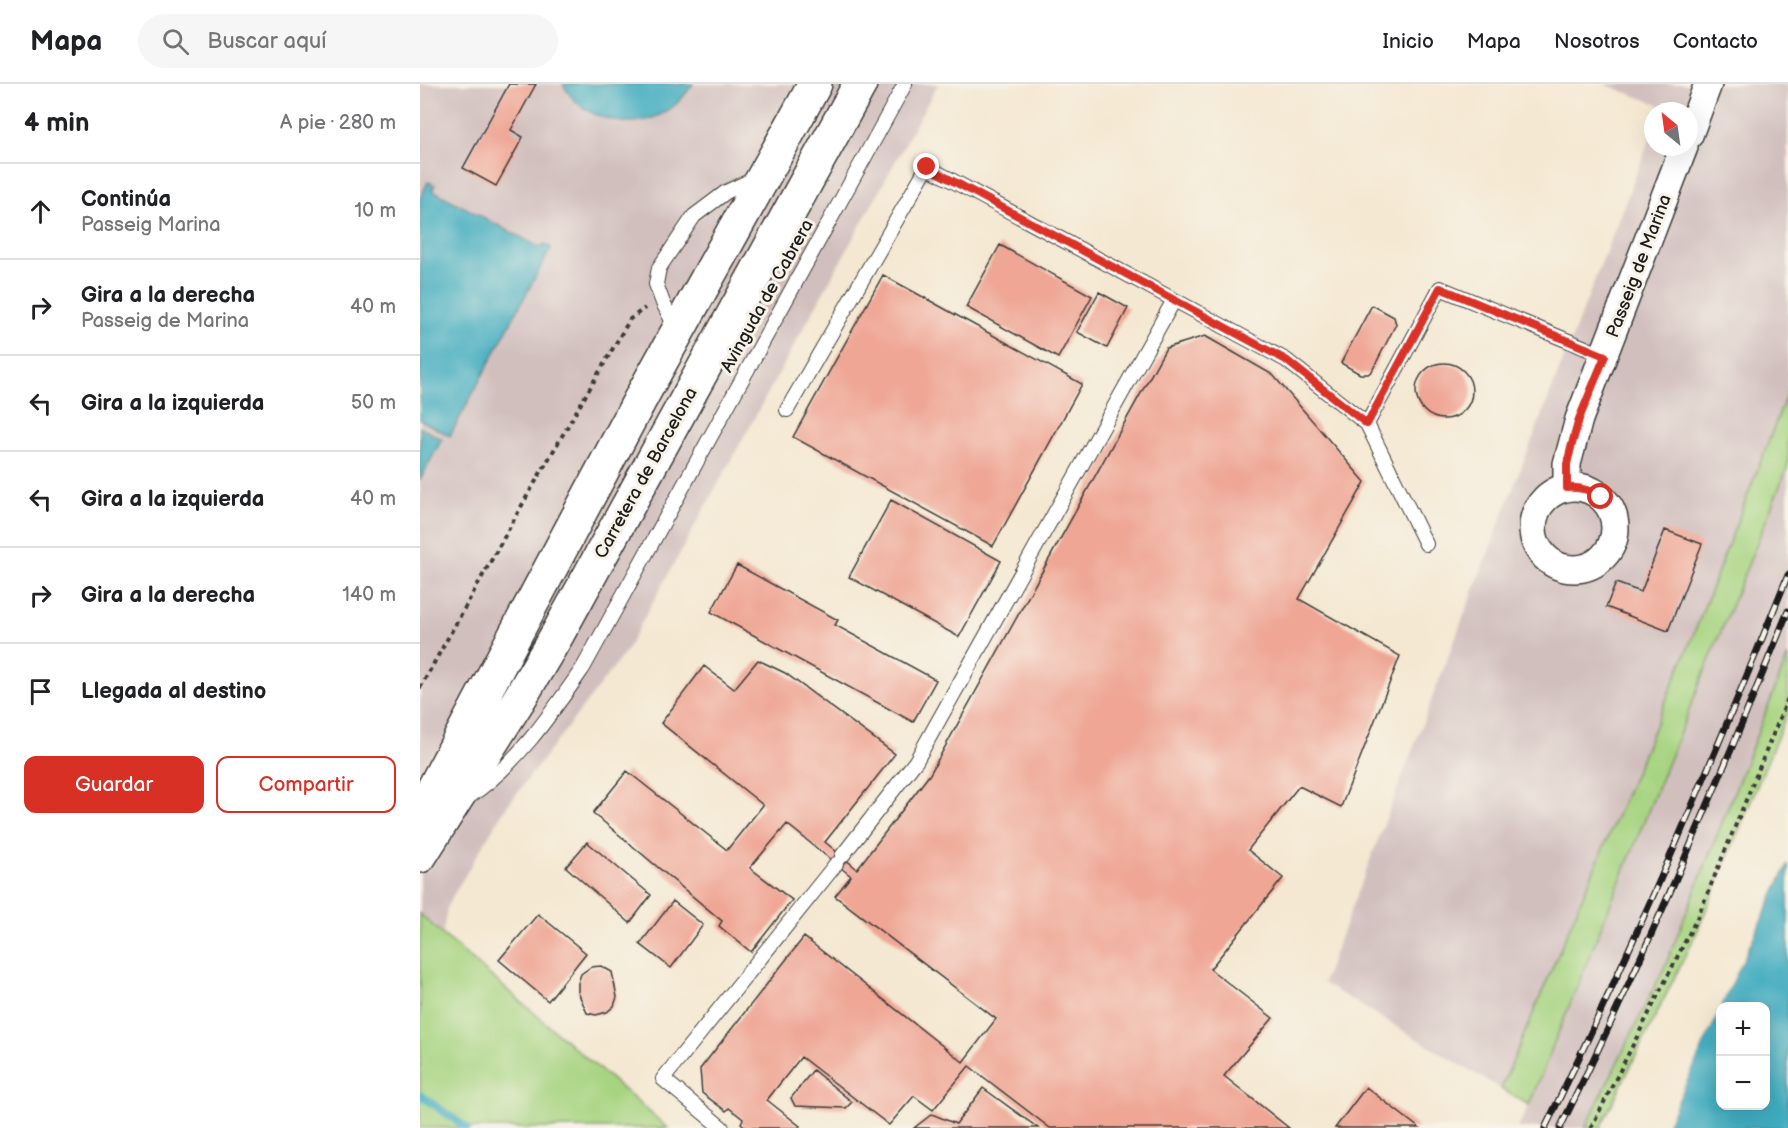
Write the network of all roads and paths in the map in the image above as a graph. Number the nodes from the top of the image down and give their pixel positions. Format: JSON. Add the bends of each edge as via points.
{"nodes":[{"id":1,"x":815,"y":84,"type":"edge"},
{"id":2,"x":860,"y":84,"type":"edge"},
{"id":3,"x":905,"y":84,"type":"edge"},
{"id":4,"x":1703,"y":86,"type":"edge"},
{"id":5,"x":1698,"y":104,"type":"edge"},
{"id":6,"x":1681,"y":156,"type":"edge"},
{"id":7,"x":766,"y":173,"type":"junction"},
{"id":8,"x":661,"y":296,"type":"junction"},
{"id":9,"x":1174,"y":300,"type":"junction"},
{"id":10,"x":678,"y":331,"type":"junction"},
{"id":11,"x":1605,"y":356,"type":"junction"},
{"id":12,"x":787,"y":410,"type":"dead end"},
{"id":13,"x":1367,"y":424,"type":"junction"},
{"id":14,"x":1567,"y":488,"type":"dead end"},
{"id":15,"x":1426,"y":544,"type":"dead end"},
{"id":16,"x":420,"y":688,"type":"edge"},
{"id":17,"x":1788,"y":698,"type":"edge"},
{"id":18,"x":434,"y":812,"type":"edge"},
{"id":19,"x":420,"y":856,"type":"edge"},
{"id":20,"x":722,"y":1128,"type":"edge"},
{"id":21,"x":1591,"y":1128,"type":"edge"}],
"edges":[{"from":1,"to":7,"type":"main road","name":"Carretera de Barcelona"},
{"from":2,"to":18,"type":"main road","name":"Carretera de Barcelona","via":[[557,635],[518,701]]},
{"from":3,"to":18,"type":"lane","name":"Avinguda de Cabrera","via":[[583,668],[517,754],[478,790]]},
{"from":4,"to":5,"type":"street"},
{"from":6,"to":11,"type":"street","name":"Passeig de Marina"},
{"from":7,"to":8,"type":"lane","via":[[726,192],[694,216],[659,268],[656,284]]},
{"from":7,"to":10,"type":"main road","name":"Carretera de Barcelona"},
{"from":8,"to":10,"type":"lane"},
{"from":8,"to":16,"type":"path","via":[[630,319]]},
{"from":9,"to":12,"type":"lane","via":[[927,167]]},
{"from":9,"to":13,"type":"lane","via":[[1286,360]]},
{"from":9,"to":20,"type":"lane","via":[[916,761],[663,1079]]},
{"from":10,"to":18,"type":"main road","name":"Carretera de Barcelona"},
{"from":11,"to":13,"type":"lane","via":[[1440,288]]},
{"from":11,"to":14,"type":"street","name":"Passeig de Marina","via":[[1579,419],[1567,464]]},
{"from":13,"to":15,"type":"lane"},
{"from":17,"to":21,"type":"path","via":[[1700,914]]},
{"from":18,"to":19,"type":"main road","name":"Carretera de Barcelona"}]}
